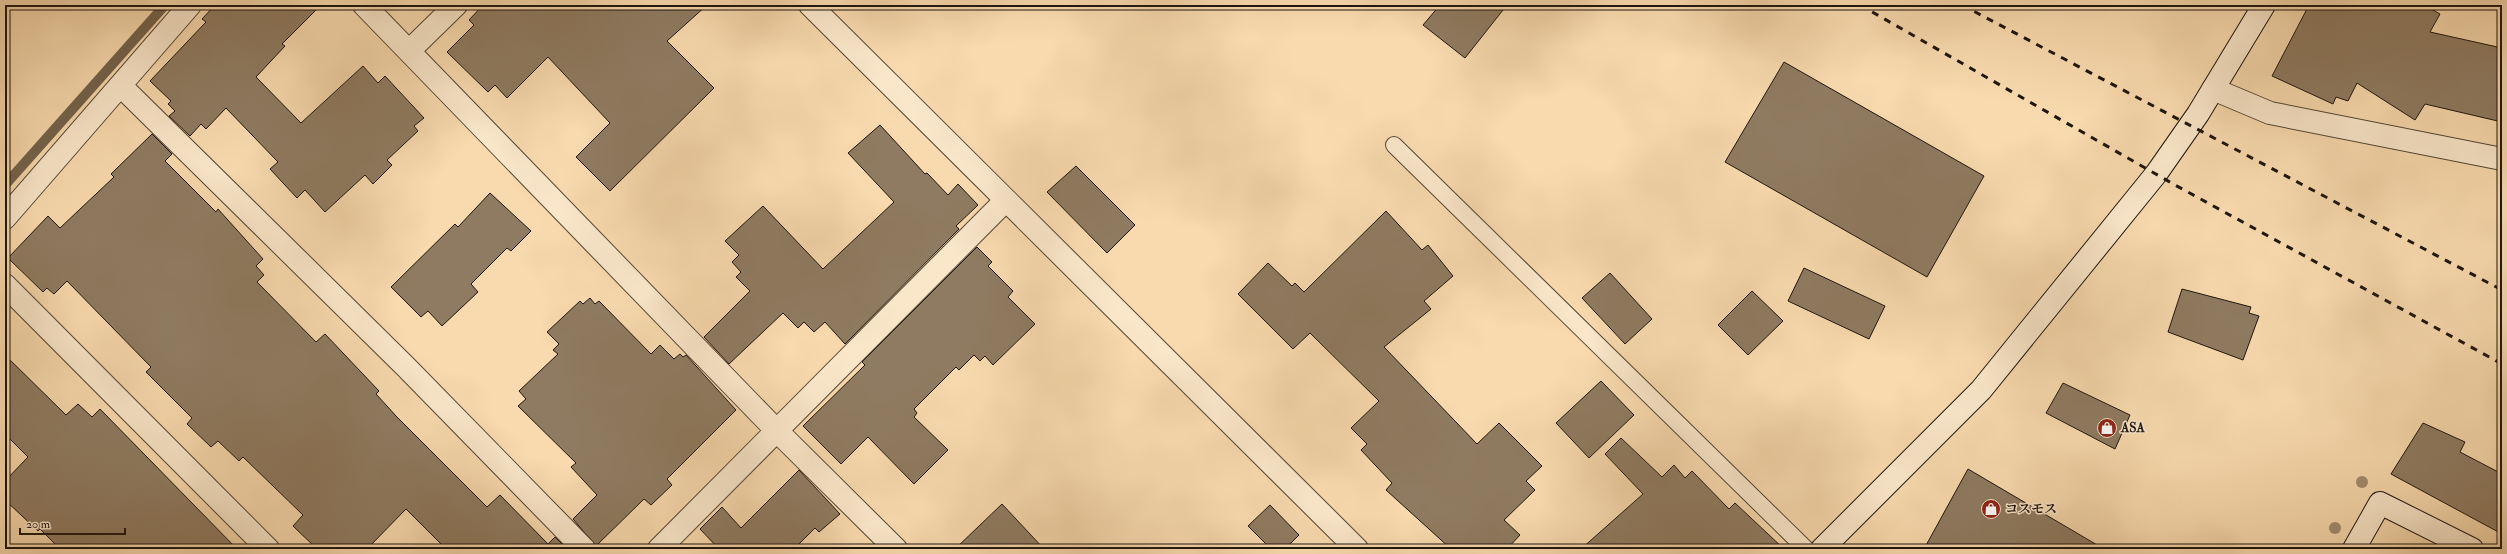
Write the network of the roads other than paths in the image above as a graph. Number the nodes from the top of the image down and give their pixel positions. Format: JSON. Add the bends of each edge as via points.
{"nodes":[{"id":1,"x":190,"y":5,"type":"edge"},
{"id":2,"x":364,"y":5,"type":"edge"},
{"id":3,"x":456,"y":5,"type":"edge"},
{"id":4,"x":810,"y":5,"type":"edge"},
{"id":5,"x":2264,"y":5,"type":"edge"},
{"id":6,"x":409,"y":51,"type":"junction"},
{"id":7,"x":120,"y":86,"type":"junction"},
{"id":8,"x":2213,"y":89,"type":"junction"},
{"id":9,"x":1394,"y":145,"type":"dead end"},
{"id":10,"x":2502,"y":159,"type":"edge"},
{"id":11,"x":1006,"y":200,"type":"junction"},
{"id":12,"x":5,"y":218,"type":"edge"},
{"id":13,"x":5,"y":285,"type":"edge"},
{"id":14,"x":776,"y":430,"type":"junction"},
{"id":15,"x":268,"y":549,"type":"edge"},
{"id":16,"x":584,"y":549,"type":"edge"},
{"id":17,"x":659,"y":549,"type":"edge"},
{"id":18,"x":896,"y":549,"type":"edge"},
{"id":19,"x":1357,"y":549,"type":"edge"},
{"id":20,"x":1806,"y":549,"type":"edge"},
{"id":21,"x":1822,"y":549,"type":"edge"},
{"id":22,"x":2354,"y":549,"type":"edge"},
{"id":23,"x":2472,"y":549,"type":"edge"}],
"edges":[{"from":1,"to":7,"type":"street"},
{"from":2,"to":6,"type":"street"},
{"from":3,"to":6,"type":"street"},
{"from":4,"to":11,"type":"street"},
{"from":5,"to":8,"type":"street"},
{"from":6,"to":14,"type":"street"},
{"from":7,"to":12,"type":"street"},
{"from":7,"to":16,"type":"street","via":[[400,362]]},
{"from":8,"to":10,"type":"street","via":[[2270,113]]},
{"from":8,"to":21,"type":"street","via":[[2156,174],[1982,390]]},
{"from":9,"to":20,"type":"lane"},
{"from":11,"to":14,"type":"street"},
{"from":11,"to":19,"type":"street"},
{"from":13,"to":15,"type":"street"},
{"from":14,"to":17,"type":"street"},
{"from":14,"to":18,"type":"street"},
{"from":22,"to":23,"type":"street","via":[[2380,503]]}]}
